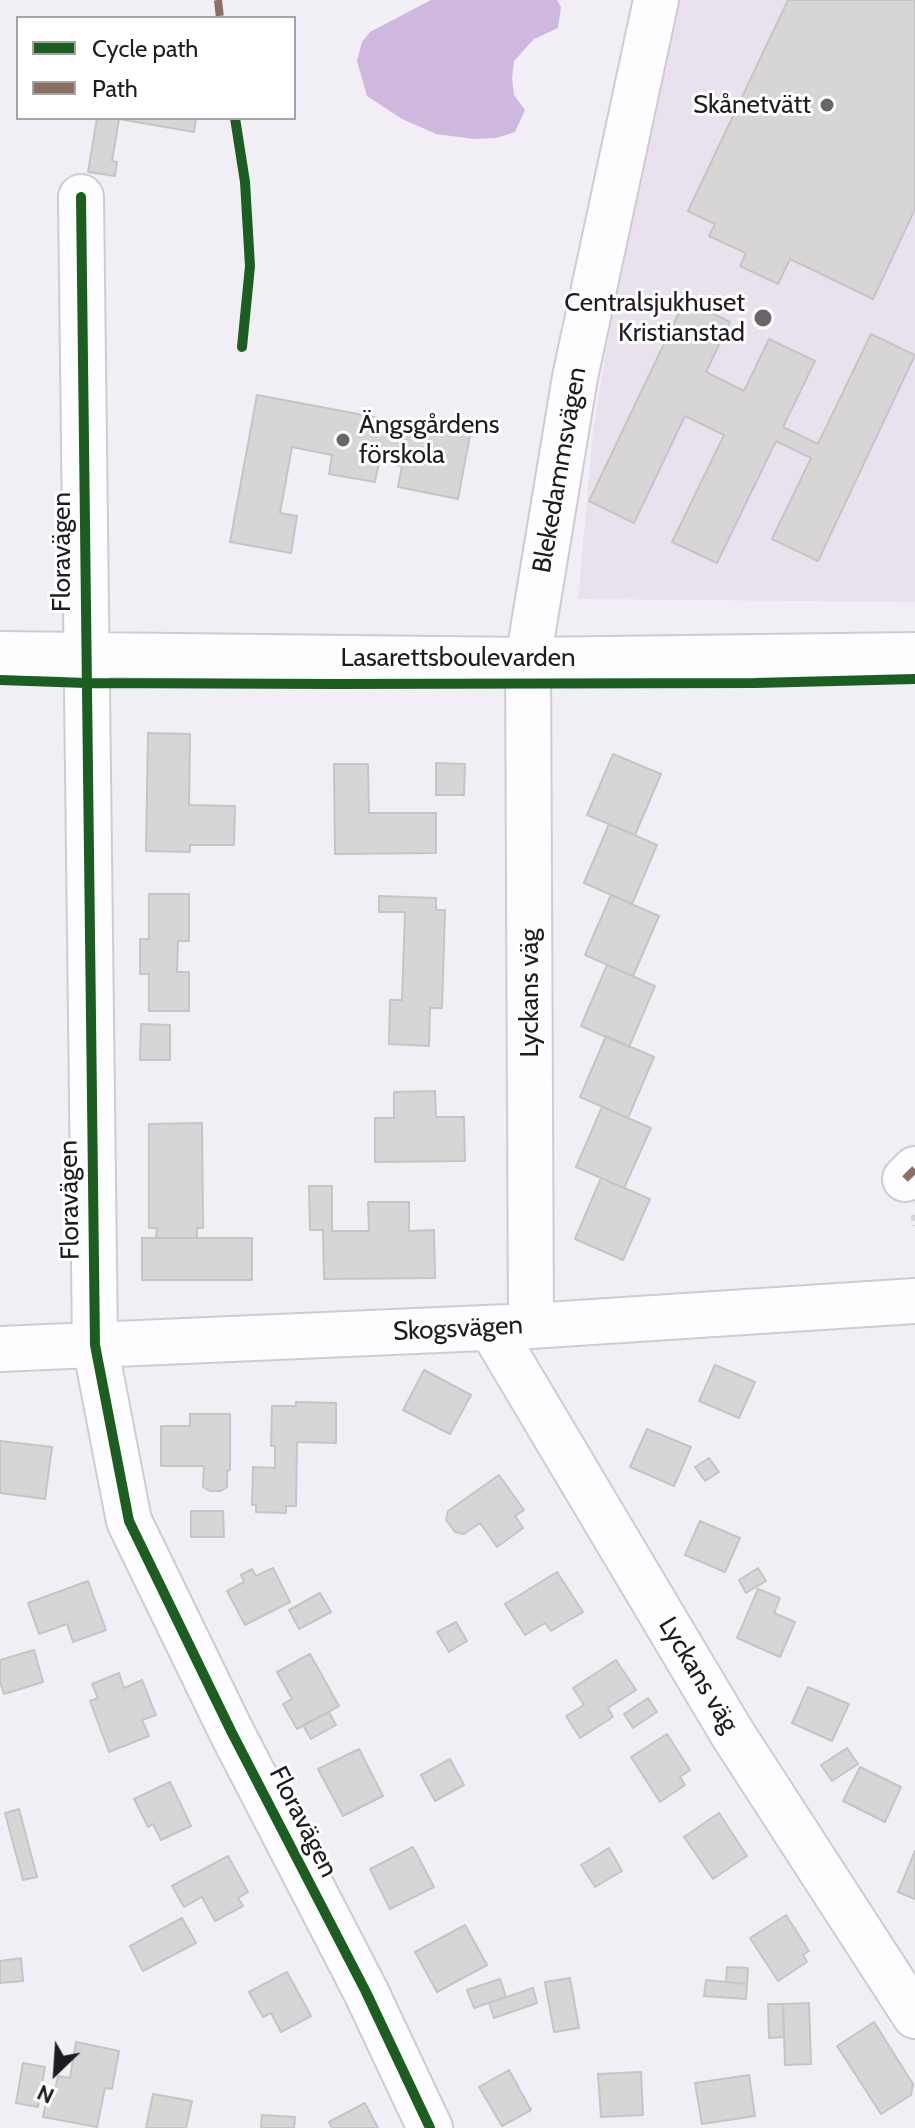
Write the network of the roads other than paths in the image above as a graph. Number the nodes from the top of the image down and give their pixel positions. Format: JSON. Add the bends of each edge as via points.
{"nodes":[{"id":1,"x":656,"y":0,"type":"edge"},
{"id":2,"x":81,"y":197,"type":"dead end"},
{"id":3,"x":0,"y":654,"type":"edge"},
{"id":4,"x":85,"y":654,"type":"junction"},
{"id":5,"x":915,"y":655,"type":"edge"},
{"id":6,"x":528,"y":660,"type":"junction"},
{"id":7,"x":915,"y":1301,"type":"edge"},
{"id":8,"x":511,"y":1327,"type":"junction"},
{"id":9,"x":95,"y":1345,"type":"junction"},
{"id":10,"x":0,"y":1349,"type":"edge"},
{"id":11,"x":915,"y":2016,"type":"edge"},
{"id":12,"x":430,"y":2128,"type":"edge"}],
"edges":[{"from":1,"to":6,"type":"street","name":"Blekedammsvägen","via":[[575,377]]},
{"from":2,"to":4,"type":"street","name":"Floravägen"},
{"from":3,"to":4,"type":"street","name":"Lasarettsboulevarden"},
{"from":4,"to":6,"type":"street","name":"Lasarettsboulevarden"},
{"from":4,"to":9,"type":"street","name":"Floravägen"},
{"from":5,"to":6,"type":"street","name":"Lasarettsboulevarden"},
{"from":6,"to":8,"type":"street","name":"Lyckans väg"},
{"from":7,"to":8,"type":"street","name":"Skogsvägen"},
{"from":8,"to":9,"type":"street","name":"Skogsvägen"},
{"from":8,"to":11,"type":"street","name":"Lyckans väg","via":[[732,1733]]},
{"from":9,"to":10,"type":"street","name":"Skogsvägen"},
{"from":9,"to":12,"type":"street","name":"Floravägen","via":[[129,1521]]}]}
